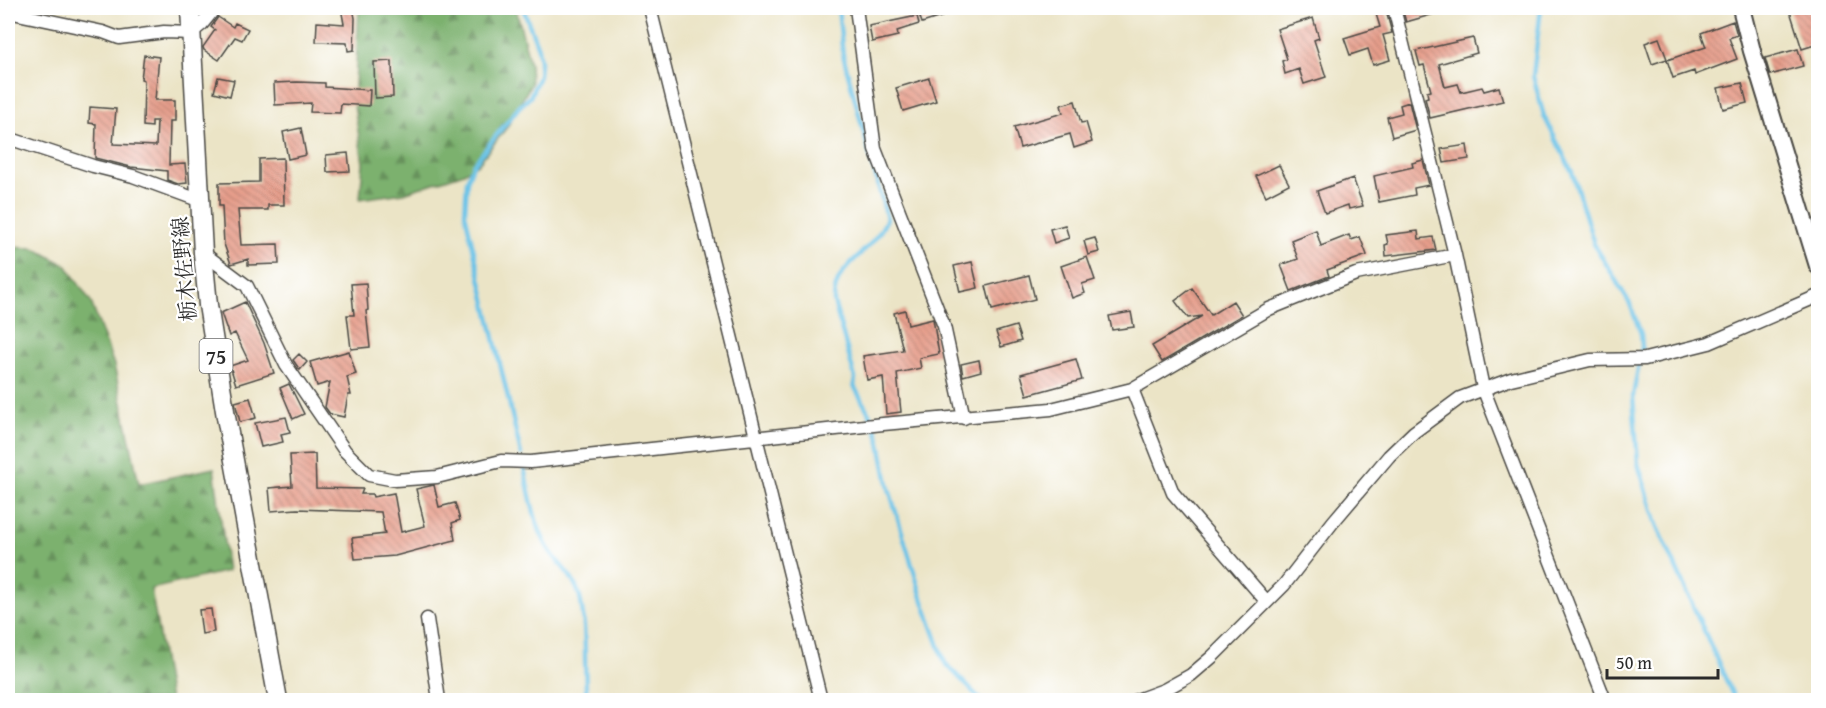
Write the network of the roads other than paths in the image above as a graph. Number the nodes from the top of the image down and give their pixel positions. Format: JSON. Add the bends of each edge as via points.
{"nodes":[{"id":1,"x":190,"y":8,"type":"edge"},
{"id":2,"x":215,"y":8,"type":"edge"},
{"id":3,"x":650,"y":8,"type":"edge"},
{"id":4,"x":856,"y":8,"type":"edge"},
{"id":5,"x":1394,"y":8,"type":"edge"},
{"id":6,"x":1741,"y":8,"type":"edge"},
{"id":7,"x":8,"y":12,"type":"edge"},
{"id":8,"x":191,"y":33,"type":"junction"},
{"id":9,"x":8,"y":138,"type":"edge"},
{"id":10,"x":201,"y":201,"type":"junction"},
{"id":11,"x":203,"y":254,"type":"junction"},
{"id":12,"x":1455,"y":255,"type":"junction"},
{"id":13,"x":1818,"y":266,"type":"edge"},
{"id":14,"x":1818,"y":296,"type":"edge"},
{"id":15,"x":1482,"y":388,"type":"junction"},
{"id":16,"x":1132,"y":389,"type":"junction"},
{"id":17,"x":964,"y":418,"type":"junction"},
{"id":18,"x":757,"y":438,"type":"junction"},
{"id":19,"x":1267,"y":602,"type":"junction"},
{"id":20,"x":428,"y":620,"type":"dead end"},
{"id":21,"x":278,"y":700,"type":"edge"},
{"id":22,"x":439,"y":700,"type":"edge"},
{"id":23,"x":821,"y":700,"type":"edge"},
{"id":24,"x":1137,"y":700,"type":"edge"},
{"id":25,"x":1605,"y":700,"type":"edge"}],
"edges":[{"from":1,"to":8,"type":"main road","name":"栃木佐野線","number":"75"},
{"from":2,"to":8,"type":"street"},
{"from":3,"to":18,"type":"street"},
{"from":4,"to":17,"type":"street","via":[[875,148],[944,326]]},
{"from":5,"to":12,"type":"street"},
{"from":6,"to":13,"type":"main road"},
{"from":7,"to":8,"type":"street","via":[[119,38]]},
{"from":8,"to":10,"type":"main road","name":"栃木佐野線","number":"75"},
{"from":9,"to":10,"type":"street"},
{"from":10,"to":11,"type":"main road","name":"栃木佐野線","number":"75"},
{"from":11,"to":18,"type":"street","via":[[247,286],[286,365],[345,451],[369,475],[395,480],[437,477],[501,461],[531,462]]},
{"from":11,"to":21,"type":"main road","name":"栃木佐野線","number":"75","via":[[226,417]]},
{"from":12,"to":15,"type":"street"},
{"from":12,"to":16,"type":"street","via":[[1356,274],[1269,309]]},
{"from":14,"to":15,"type":"street","via":[[1709,343],[1645,359],[1590,360]]},
{"from":15,"to":19,"type":"street","via":[[1443,409],[1405,440]]},
{"from":15,"to":25,"type":"street"},
{"from":16,"to":17,"type":"street","via":[[1051,409]]},
{"from":16,"to":19,"type":"street","via":[[1173,493]]},
{"from":17,"to":18,"type":"street"},
{"from":18,"to":23,"type":"street"},
{"from":19,"to":24,"type":"street","via":[[1191,675]]},
{"from":20,"to":22,"type":"street"}]}
